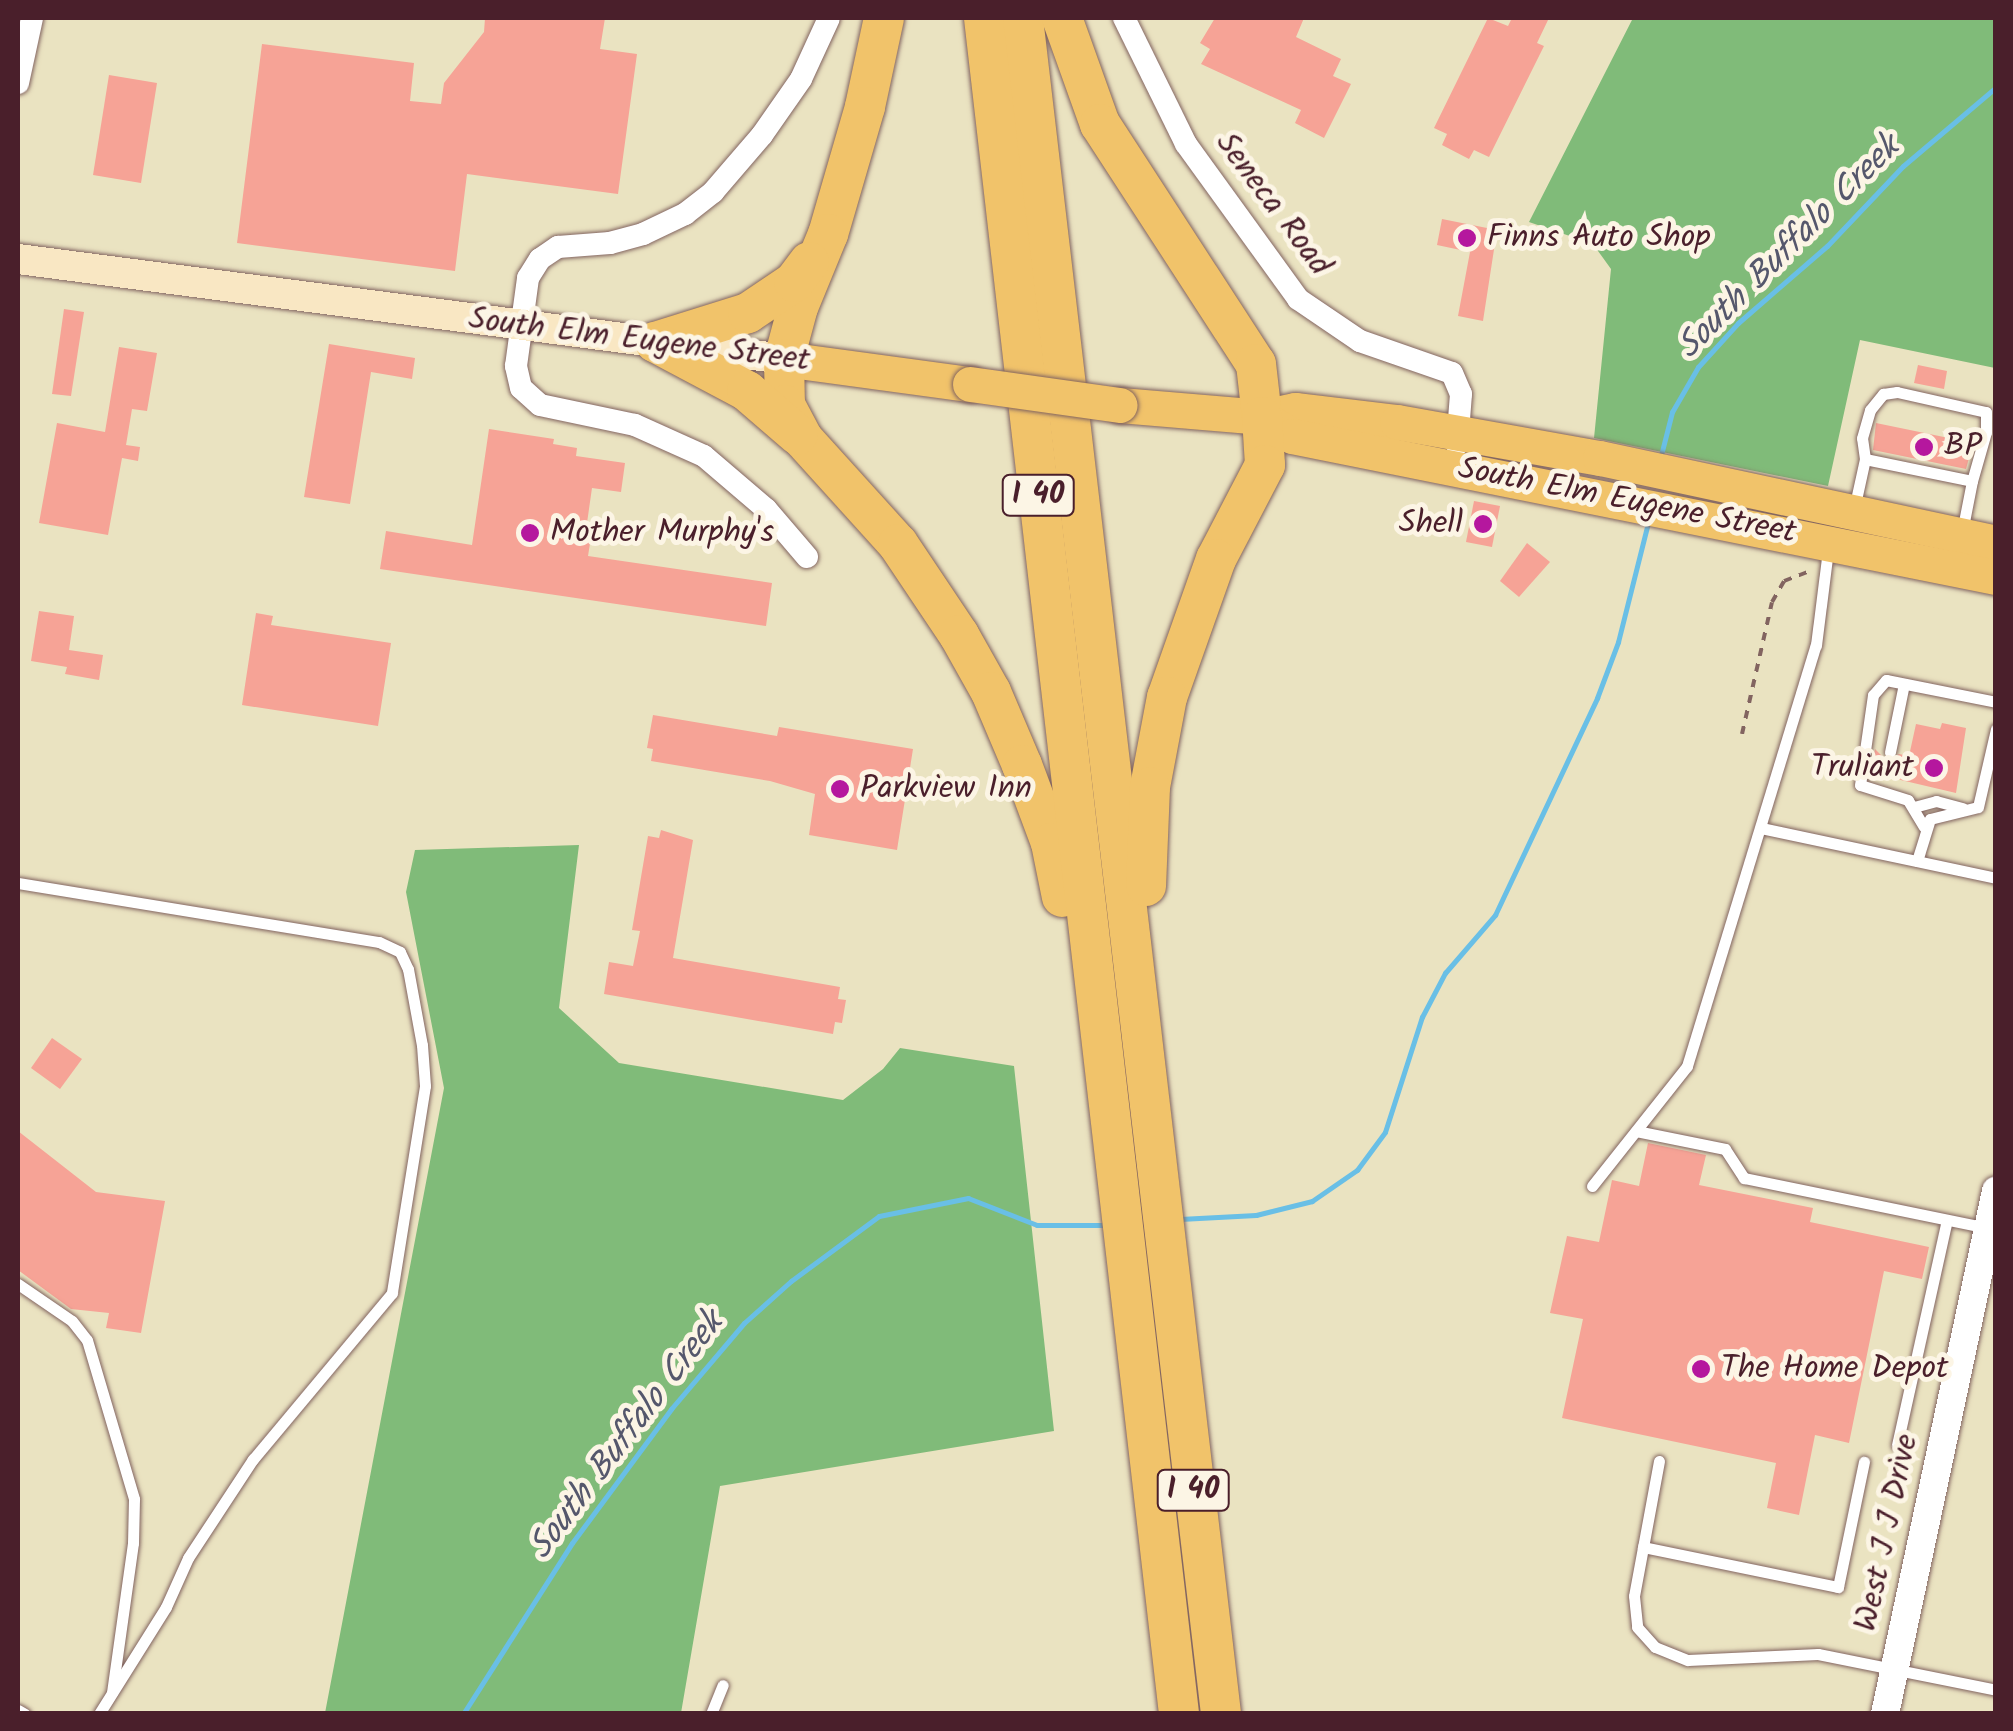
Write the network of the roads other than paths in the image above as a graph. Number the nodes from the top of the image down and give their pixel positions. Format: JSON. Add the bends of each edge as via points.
{"nodes":[{"id":1,"x":32,"y":18,"type":"edge"},
{"id":2,"x":830,"y":18,"type":"edge"},
{"id":3,"x":884,"y":18,"type":"edge"},
{"id":4,"x":984,"y":18,"type":"edge"},
{"id":5,"x":1023,"y":18,"type":"edge"},
{"id":6,"x":1062,"y":18,"type":"edge"},
{"id":7,"x":1124,"y":18,"type":"edge"},
{"id":8,"x":18,"y":83,"type":"edge"},
{"id":9,"x":828,"y":234,"type":"junction"},
{"id":10,"x":18,"y":259,"type":"edge"},
{"id":11,"x":520,"y":325,"type":"junction"},
{"id":12,"x":656,"y":342,"type":"junction"},
{"id":13,"x":784,"y":358,"type":"junction"},
{"id":14,"x":1262,"y":417,"type":"junction"},
{"id":15,"x":1458,"y":433,"type":"junction"},
{"id":16,"x":802,"y":438,"type":"junction"},
{"id":17,"x":1865,"y":460,"type":"junction"},
{"id":18,"x":1453,"y":468,"type":"junction"},
{"id":19,"x":1972,"y":482,"type":"junction"},
{"id":20,"x":1853,"y":513,"type":"junction"},
{"id":21,"x":1961,"y":536,"type":"junction"},
{"id":22,"x":1996,"y":543,"type":"edge"},
{"id":23,"x":1828,"y":554,"type":"junction"},
{"id":24,"x":807,"y":558,"type":"dead end"},
{"id":25,"x":1996,"y":576,"type":"edge"},
{"id":26,"x":1904,"y":684,"type":"junction"},
{"id":27,"x":1996,"y":702,"type":"edge"},
{"id":28,"x":1996,"y":729,"type":"edge"},
{"id":29,"x":1890,"y":752,"type":"dead end"},
{"id":30,"x":1886,"y":776,"type":"dead end"},
{"id":31,"x":1882,"y":791,"type":"junction"},
{"id":32,"x":1914,"y":807,"type":"junction"},
{"id":33,"x":1963,"y":808,"type":"junction"},
{"id":34,"x":1924,"y":827,"type":"junction"},
{"id":35,"x":1761,"y":828,"type":"junction"},
{"id":36,"x":1918,"y":861,"type":"junction"},
{"id":37,"x":1996,"y":878,"type":"edge"},
{"id":38,"x":18,"y":883,"type":"edge"},
{"id":39,"x":1114,"y":971,"type":"junction"},
{"id":40,"x":1636,"y":1131,"type":"junction"},
{"id":41,"x":1592,"y":1186,"type":"dead end"},
{"id":42,"x":1996,"y":1191,"type":"edge"},
{"id":43,"x":1946,"y":1220,"type":"junction"},
{"id":44,"x":1988,"y":1228,"type":"junction"},
{"id":45,"x":1148,"y":1269,"type":"junction"},
{"id":46,"x":18,"y":1284,"type":"edge"},
{"id":47,"x":1897,"y":1445,"type":"dead end"},
{"id":48,"x":1659,"y":1460,"type":"dead end"},
{"id":49,"x":1864,"y":1462,"type":"dead end"},
{"id":50,"x":1643,"y":1547,"type":"junction"},
{"id":51,"x":1894,"y":1670,"type":"junction"},
{"id":52,"x":723,"y":1685,"type":"dead end"},
{"id":53,"x":1996,"y":1690,"type":"edge"},
{"id":54,"x":110,"y":1702,"type":"junction"},
{"id":55,"x":18,"y":1710,"type":"edge"},
{"id":56,"x":25,"y":1714,"type":"edge"},
{"id":57,"x":99,"y":1714,"type":"edge"},
{"id":58,"x":710,"y":1714,"type":"edge"},
{"id":59,"x":1179,"y":1714,"type":"edge"},
{"id":60,"x":1222,"y":1714,"type":"edge"},
{"id":61,"x":1886,"y":1714,"type":"edge"}],
"edges":[{"from":1,"to":8,"type":"street"},
{"from":2,"to":11,"type":"street","via":[[762,136],[714,192],[643,234],[558,247],[540,259],[528,278]]},
{"from":3,"to":9,"type":"highway"},
{"from":4,"to":39,"type":"highway","number":"I 40"},
{"from":5,"to":39,"type":"highway","number":"I 40"},
{"from":6,"to":14,"type":"highway","via":[[1100,124],[1256,364]]},
{"from":7,"to":15,"type":"street","name":"Seneca Road","via":[[1186,144],[1273,269],[1336,328],[1452,373],[1462,394]]},
{"from":9,"to":12,"type":"highway","via":[[794,282],[768,302]]},
{"from":9,"to":13,"type":"highway"},
{"from":10,"to":11,"type":"main road","name":"South Elm Eugene Street"},
{"from":11,"to":12,"type":"main road","name":"South Elm Eugene Street"},
{"from":11,"to":24,"type":"street","via":[[518,380],[530,400],[683,444],[726,472]]},
{"from":12,"to":13,"type":"main road","name":"South Elm Eugene Street"},
{"from":12,"to":16,"type":"highway","via":[[748,392]]},
{"from":13,"to":14,"type":"main road","name":"South Elm Eugene Street","bridge":true},
{"from":13,"to":16,"type":"highway","via":[[784,405]]},
{"from":14,"to":15,"type":"main road","name":"South Elm Eugene Street","via":[[1295,410]]},
{"from":14,"to":18,"type":"main road","name":"South Elm Eugene Street","via":[[1292,436]]},
{"from":14,"to":39,"type":"highway","via":[[1265,466],[1216,558],[1167,697],[1148,806],[1148,915]]},
{"from":15,"to":18,"type":"street","name":"Seneca Road"},
{"from":15,"to":20,"type":"main road","name":"South Elm Eugene Street"},
{"from":16,"to":39,"type":"highway","via":[[898,544],[991,692],[1051,842],[1068,928]]},
{"from":17,"to":19,"type":"lane"},
{"from":17,"to":19,"type":"lane","via":[[1862,438],[1870,410],[1882,394],[1897,392],[1986,412]]},
{"from":17,"to":20,"type":"lane"},
{"from":18,"to":23,"type":"main road","name":"South Elm Eugene Street","via":[[1692,514]]},
{"from":19,"to":21,"type":"lane"},
{"from":20,"to":21,"type":"main road","name":"South Elm Eugene Street"},
{"from":21,"to":22,"type":"main road","name":"South Elm Eugene Street"},
{"from":23,"to":25,"type":"main road","name":"South Elm Eugene Street"},
{"from":23,"to":35,"type":"lane","via":[[1816,645]]},
{"from":26,"to":27,"type":"lane"},
{"from":26,"to":29,"type":"lane"},
{"from":26,"to":31,"type":"lane","via":[[1886,680],[1872,695],[1858,778],[1860,785]]},
{"from":28,"to":33,"type":"lane","via":[[1978,808]]},
{"from":30,"to":31,"type":"lane"},
{"from":31,"to":32,"type":"lane"},
{"from":32,"to":33,"type":"lane","via":[[1936,801]]},
{"from":32,"to":34,"type":"lane"},
{"from":33,"to":34,"type":"lane","via":[[1935,815]]},
{"from":34,"to":36,"type":"lane"},
{"from":35,"to":36,"type":"lane"},
{"from":35,"to":40,"type":"lane","via":[[1687,1066]]},
{"from":36,"to":37,"type":"lane"},
{"from":38,"to":54,"type":"lane","via":[[380,942],[400,952],[408,969],[425,1086],[392,1292],[253,1459],[188,1558]]},
{"from":39,"to":45,"type":"highway","number":"I 40"},
{"from":40,"to":41,"type":"lane"},
{"from":40,"to":43,"type":"lane","via":[[1725,1149],[1744,1178]]},
{"from":42,"to":44,"type":"street","name":"West J J Drive"},
{"from":43,"to":44,"type":"lane"},
{"from":43,"to":47,"type":"lane"},
{"from":44,"to":51,"type":"street","name":"West J J Drive","via":[[1978,1302]]},
{"from":45,"to":59,"type":"highway","number":"I 40"},
{"from":45,"to":60,"type":"highway","number":"I 40"},
{"from":46,"to":54,"type":"lane","via":[[88,1340],[134,1499]]},
{"from":48,"to":50,"type":"lane"},
{"from":49,"to":50,"type":"lane","via":[[1838,1587]]},
{"from":50,"to":51,"type":"lane","via":[[1634,1596],[1638,1627],[1670,1656],[1818,1654]]},
{"from":51,"to":53,"type":"lane"},
{"from":51,"to":61,"type":"street","name":"West J J Drive"},
{"from":52,"to":58,"type":"lane"},
{"from":54,"to":57,"type":"lane"},
{"from":55,"to":56,"type":"lane"}]}
